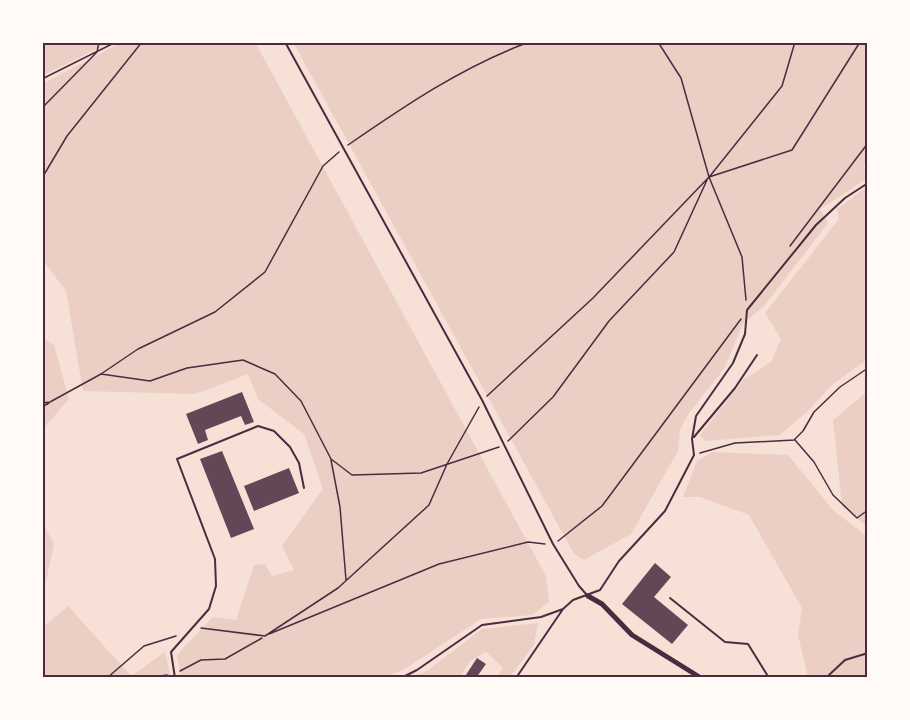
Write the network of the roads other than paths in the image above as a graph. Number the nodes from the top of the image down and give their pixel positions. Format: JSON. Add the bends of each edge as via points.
{"nodes":[{"id":1,"x":285,"y":42,"type":"edge"},
{"id":2,"x":868,"y":183,"type":"edge"},
{"id":3,"x":758,"y":355,"type":"dead end"},
{"id":4,"x":692,"y":439,"type":"junction"},
{"id":5,"x":304,"y":488,"type":"dead end"},
{"id":6,"x":588,"y":596,"type":"junction"},
{"id":7,"x":670,"y":598,"type":"dead end"},
{"id":8,"x":563,"y":609,"type":"junction"},
{"id":9,"x":868,"y":653,"type":"edge"},
{"id":10,"x":175,"y":676,"type":"edge"},
{"id":11,"x":401,"y":678,"type":"edge"},
{"id":12,"x":516,"y":678,"type":"edge"},
{"id":13,"x":701,"y":678,"type":"edge"},
{"id":14,"x":769,"y":678,"type":"edge"},
{"id":15,"x":830,"y":678,"type":"edge"}],
"edges":[{"from":1,"to":6,"type":"lane","via":[[483,400],[553,544]]},
{"from":2,"to":4,"type":"lane","via":[[816,225],[747,310],[745,334],[733,363],[696,416]]},
{"from":3,"to":4,"type":"lane"},
{"from":4,"to":6,"type":"lane","via":[[693,455],[665,511],[619,561],[600,590]]},
{"from":5,"to":10,"type":"lane","via":[[299,463],[290,447],[274,431],[258,426],[177,459],[215,559],[216,586],[209,609],[171,652]]},
{"from":6,"to":8,"type":"lane","via":[[573,600]]},
{"from":6,"to":13,"type":"street","via":[[602,603],[632,635]]},
{"from":7,"to":14,"type":"lane","via":[[725,642],[748,644]]},
{"from":8,"to":11,"type":"lane","via":[[541,617],[482,625]]},
{"from":8,"to":12,"type":"lane"},
{"from":9,"to":15,"type":"lane","via":[[845,660]]}]}
